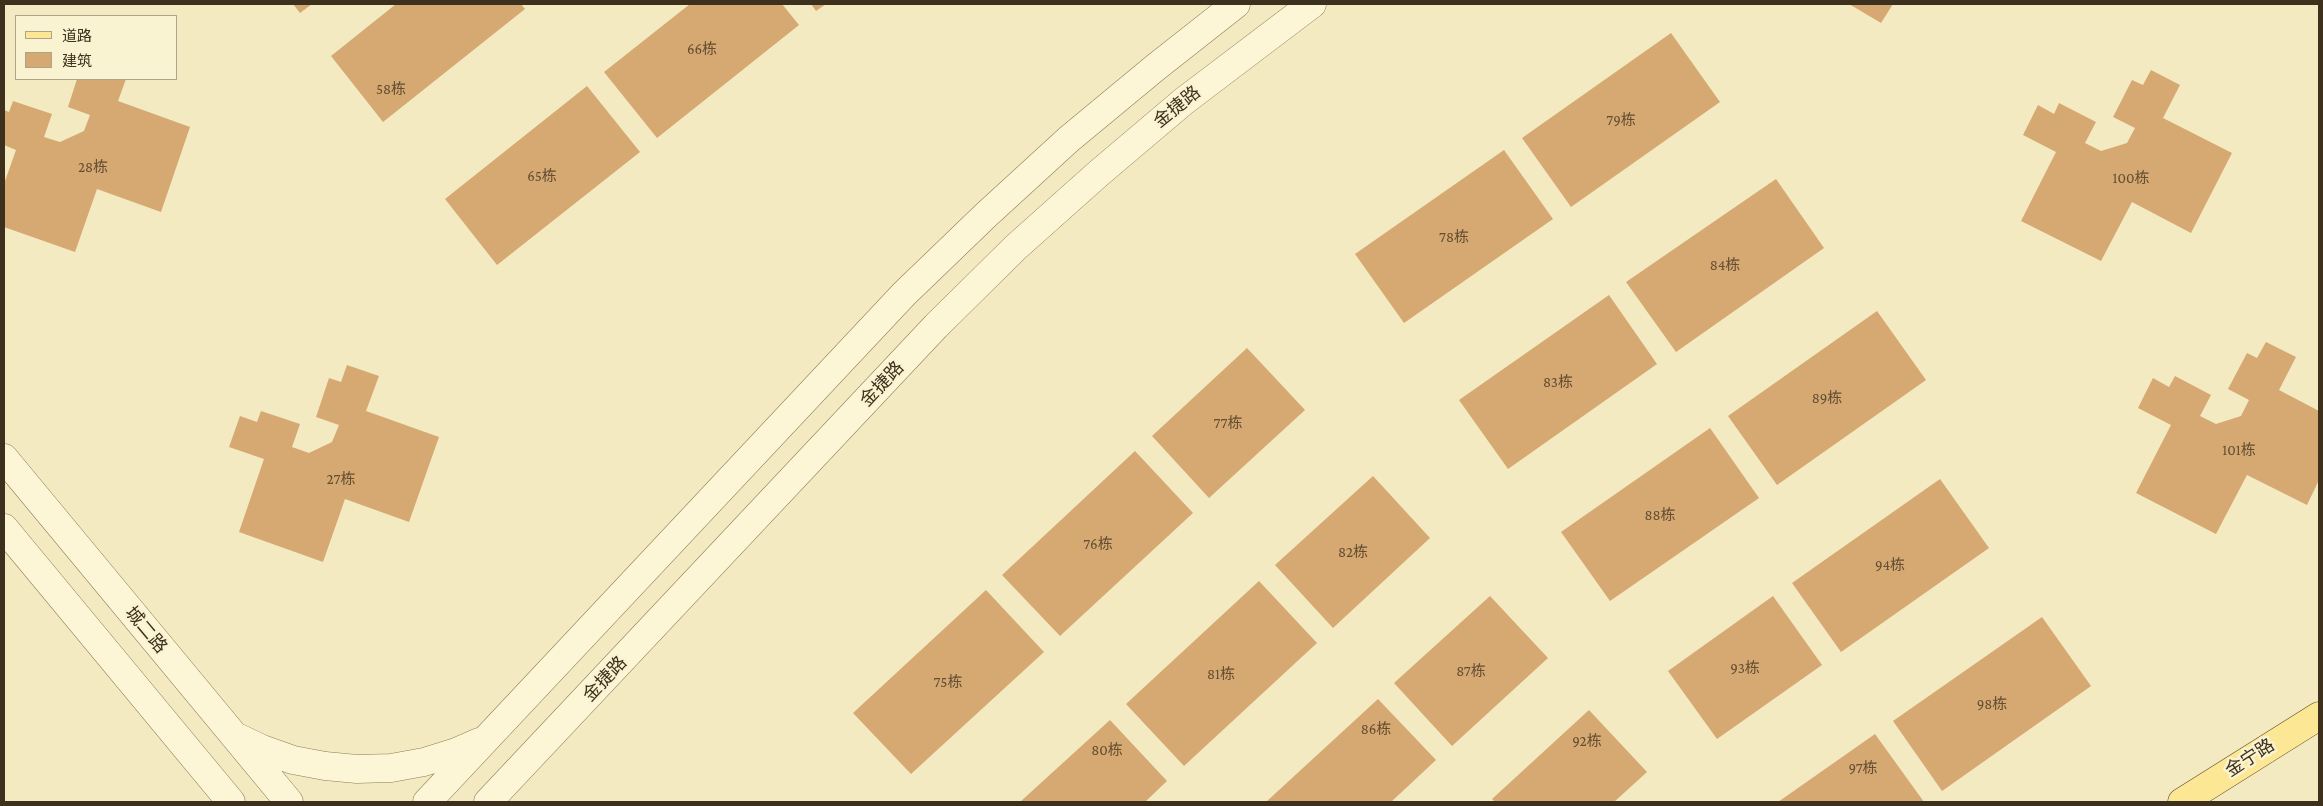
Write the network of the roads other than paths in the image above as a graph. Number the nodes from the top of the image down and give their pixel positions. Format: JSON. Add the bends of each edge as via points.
{"nodes":[{"id":1,"x":1236,"y":4,"type":"edge"},
{"id":2,"x":1312,"y":4,"type":"edge"},
{"id":3,"x":4,"y":458,"type":"edge"},
{"id":4,"x":4,"y":528,"type":"edge"},
{"id":5,"x":2319,"y":716,"type":"edge"},
{"id":6,"x":233,"y":735,"type":"junction"},
{"id":7,"x":487,"y":739,"type":"junction"},
{"id":8,"x":512,"y":777,"type":"junction"},
{"id":9,"x":231,"y":802,"type":"edge"},
{"id":10,"x":288,"y":802,"type":"edge"},
{"id":11,"x":427,"y":802,"type":"edge"},
{"id":12,"x":488,"y":802,"type":"edge"},
{"id":13,"x":500,"y":802,"type":"edge"},
{"id":14,"x":2182,"y":802,"type":"edge"}],
"edges":[{"from":1,"to":7,"type":"street","via":[[1069,139],[904,294]]},
{"from":2,"to":8,"type":"street","name":"金捷路","via":[[1184,100],[1016,247],[936,326]]},
{"from":3,"to":6,"type":"street","name":"城二路"},
{"from":4,"to":9,"type":"street"},
{"from":5,"to":14,"type":"main road","name":"金宁路"},
{"from":6,"to":7,"type":"street","via":[[293,760],[357,769],[391,768],[424,762]]},
{"from":6,"to":10,"type":"street","name":"城二路"},
{"from":7,"to":11,"type":"street"},
{"from":8,"to":12,"type":"street","name":"金捷路"},
{"from":8,"to":13,"type":"street"}]}
